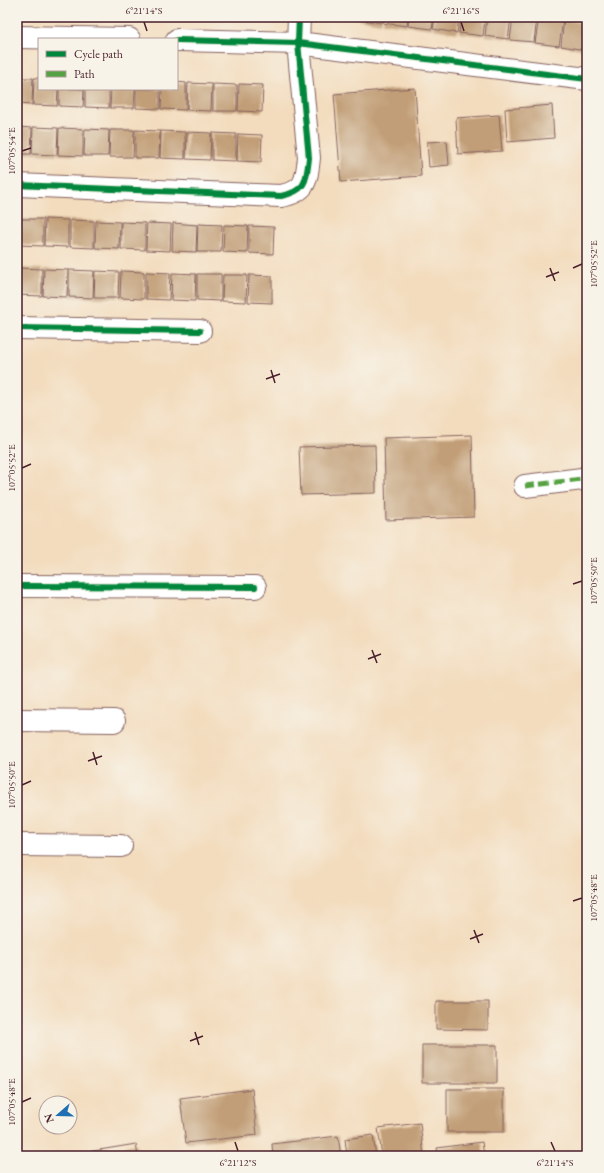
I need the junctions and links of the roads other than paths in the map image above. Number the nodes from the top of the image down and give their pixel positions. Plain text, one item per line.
1 (299, 17) edge
2 (17, 37) edge
3 (73, 38) edge
4 (178, 40) edge
5 (298, 43) junction
6 (587, 79) edge
7 (17, 185) edge
8 (17, 328) edge
9 (200, 331) dead end
10 (587, 477) edge
11 (524, 486) dead end
12 (17, 586) edge
13 (255, 587) dead end
14 (17, 720) edge
15 (114, 721) dead end
16 (17, 846) edge
17 (120, 846) dead end

1 - 5 street
2 - 3 street
4 - 5 street
5 - 6 street
5 - 7 street
8 - 9 street
10 - 11 street
12 - 13 street
14 - 15 street
16 - 17 street

